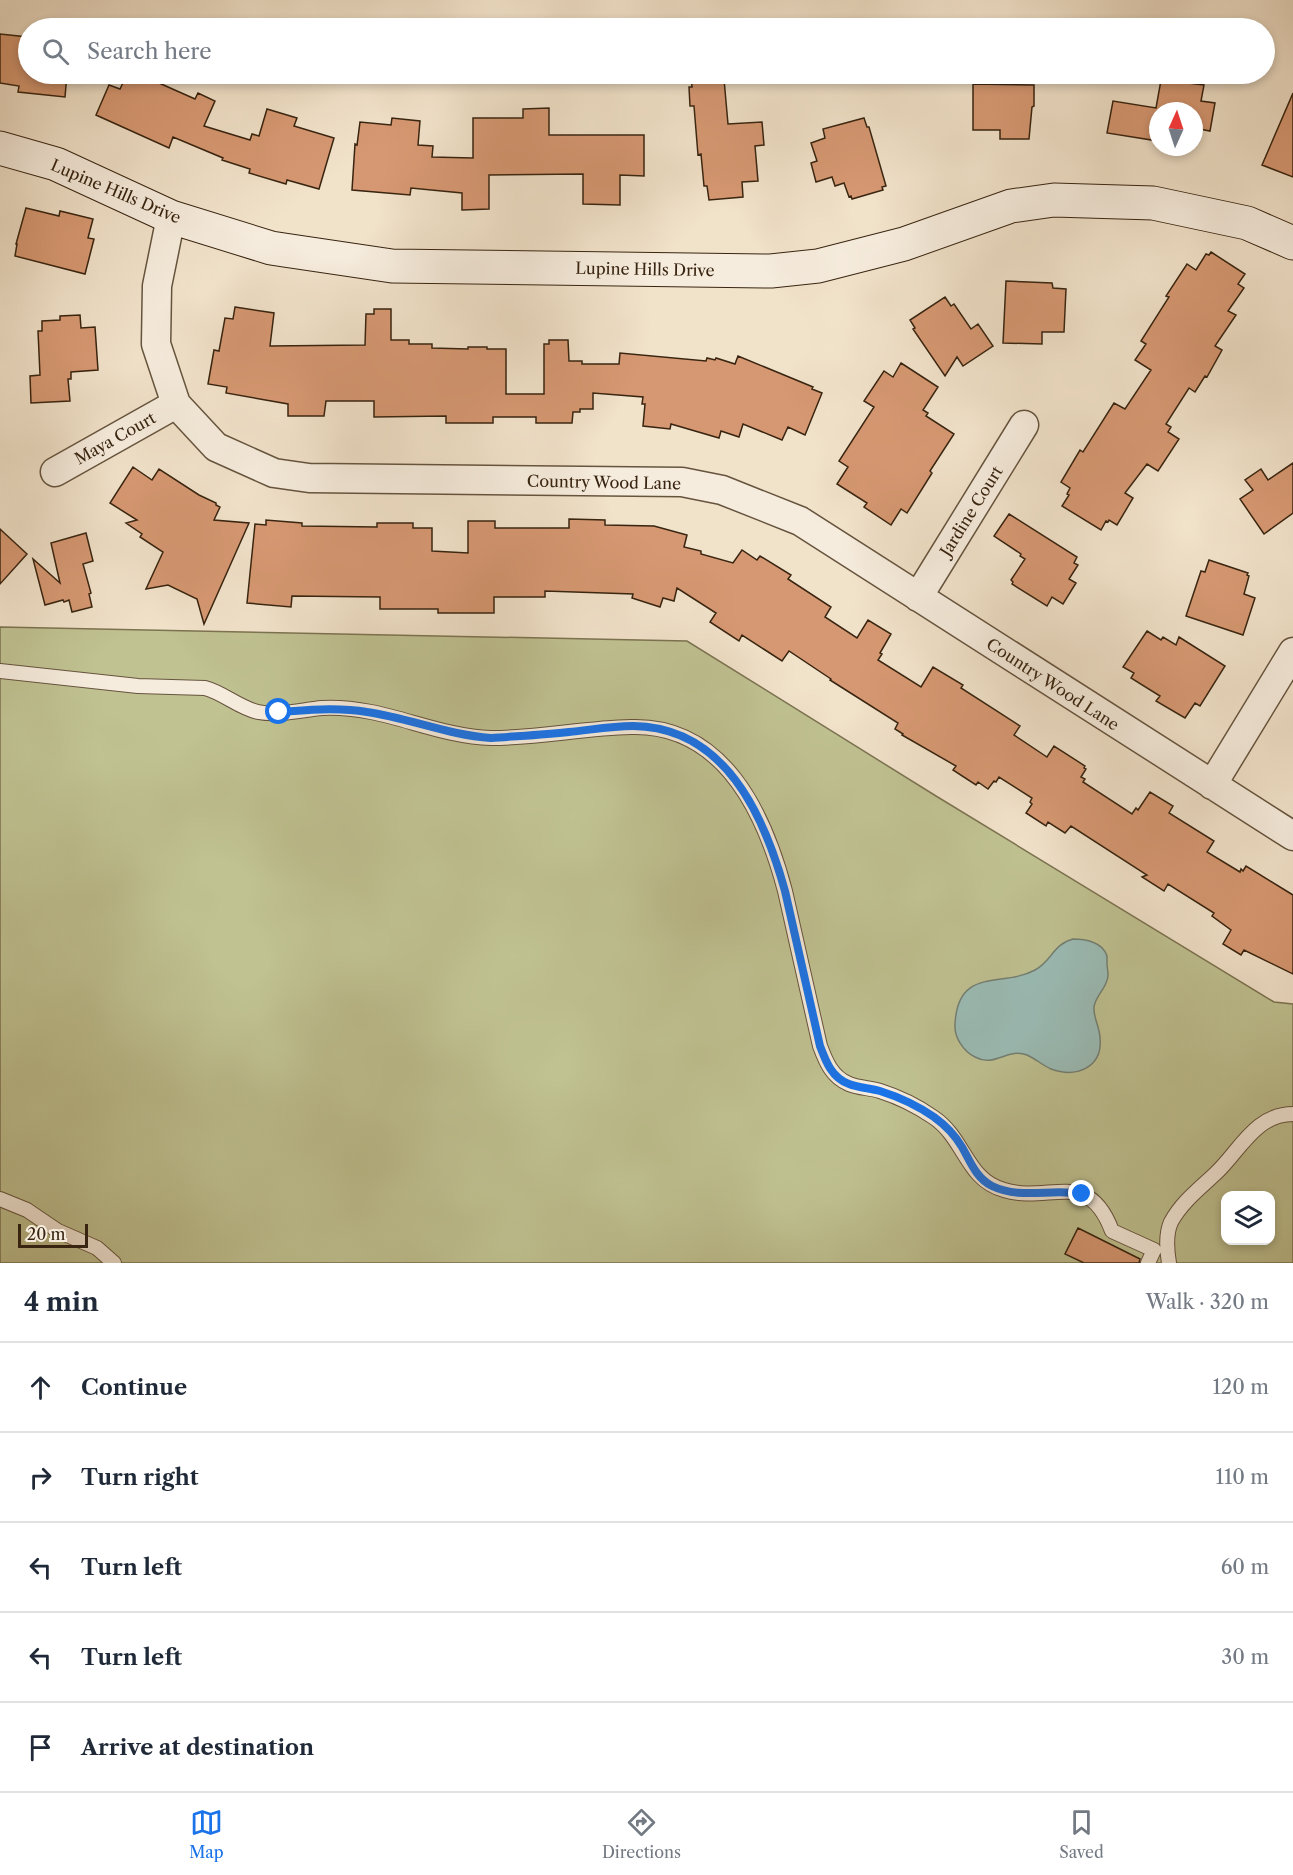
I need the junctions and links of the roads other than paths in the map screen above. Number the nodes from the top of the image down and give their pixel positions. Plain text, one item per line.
1 (0, 148) edge
2 (171, 217) junction
3 (1293, 243) edge
4 (176, 404) junction
5 (1024, 425) dead end
6 (55, 472) dead end
7 (918, 597) junction
8 (1293, 652) edge
9 (0, 671) edge
10 (1212, 786) junction
11 (1293, 836) edge
12 (1293, 1114) edge
13 (0, 1198) edge
14 (114, 1263) edge
15 (1148, 1263) edge
16 (1169, 1263) edge

1 - 2 street, Lupine Hills Drive
2 - 3 street, Lupine Hills Drive
2 - 4 street, Country Wood Lane
4 - 6 street, Maya Court
4 - 7 street, Country Wood Lane
5 - 7 street, Jardine Court
7 - 10 street, Country Wood Lane
8 - 10 street
9 - 15 lane
10 - 11 street, Country Wood Lane
12 - 16 lane
13 - 14 lane

